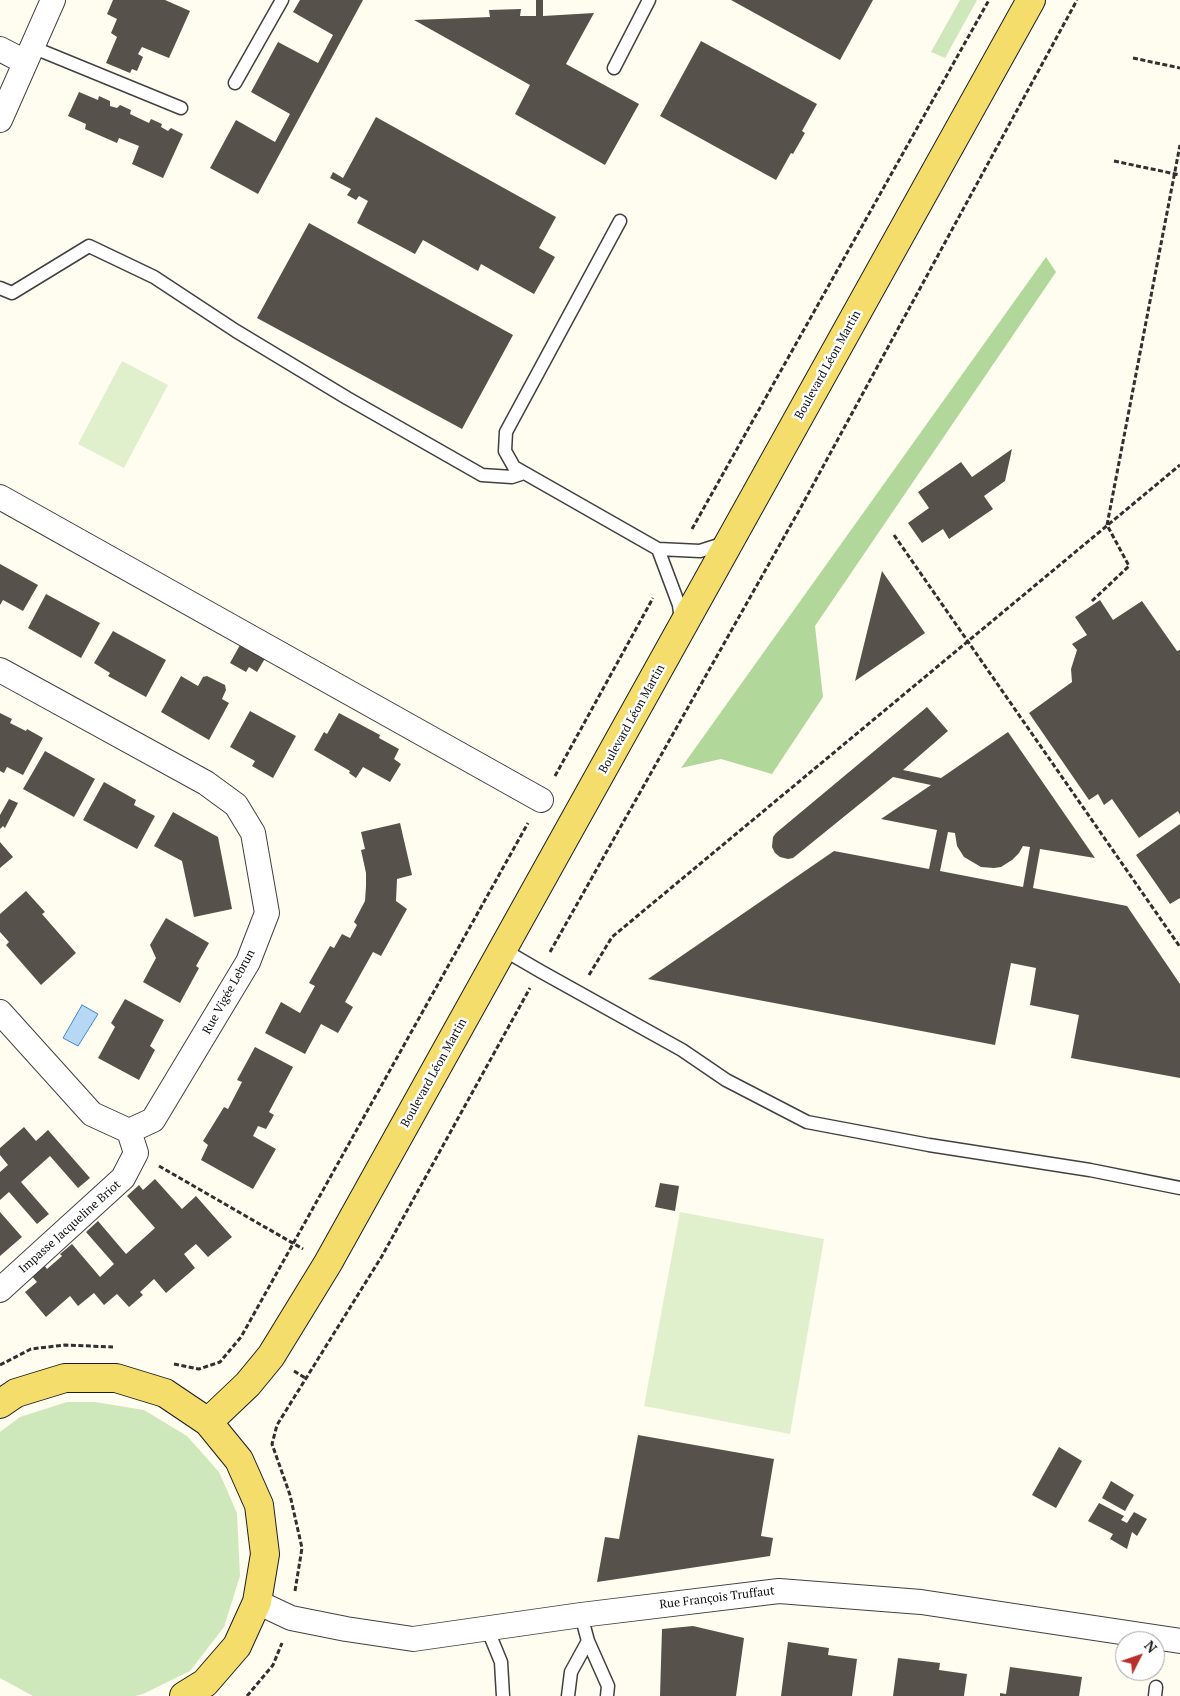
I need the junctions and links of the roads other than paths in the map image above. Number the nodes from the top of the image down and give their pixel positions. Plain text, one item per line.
1 (53, 0) edge
2 (282, 0) edge
3 (649, 0) edge
4 (1031, 0) edge
5 (0, 49) edge
6 (29, 55) junction
7 (614, 68) dead end
8 (235, 83) dead end
9 (182, 108) dead end
10 (0, 120) edge
11 (620, 221) dead end
12 (0, 288) edge
13 (524, 473) junction
14 (0, 497) edge
15 (730, 541) junction
16 (658, 549) junction
17 (682, 629) junction
18 (0, 670) edge
19 (541, 800) dead end
20 (504, 950) junction
21 (0, 1012) edge
22 (132, 1142) junction
23 (1180, 1188) edge
24 (0, 1290) edge
25 (0, 1404) edge
26 (208, 1422) junction
27 (257, 1602) junction
28 (581, 1615) junction
29 (488, 1628) junction
30 (588, 1641) junction
31 (1180, 1641) edge
32 (184, 1696) edge
33 (503, 1696) edge
34 (568, 1696) edge
35 (607, 1696) edge

1 - 6 street
2 - 8 lane
3 - 7 lane
4 - 15 main road, Boulevard Léon Martin
5 - 6 street
6 - 9 lane
6 - 10 street
11 - 13 lane
12 - 13 lane
13 - 16 lane
14 - 19 street
15 - 16 lane
15 - 17 main road, Boulevard Léon Martin
16 - 17 lane
17 - 20 main road, Boulevard Léon Martin
18 - 22 street, Rue Vigée Lebrun
20 - 23 lane
20 - 26 main road, Boulevard Léon Martin
21 - 22 street
22 - 24 street, Impasse Jacqueline Briot
25 - 26 main road
26 - 27 main road
27 - 29 street, Rue François Truffaut
27 - 32 main road
28 - 29 street, Rue François Truffaut
28 - 30 lane
28 - 31 street, Rue François Truffaut
29 - 33 lane
30 - 34 lane
30 - 35 lane

